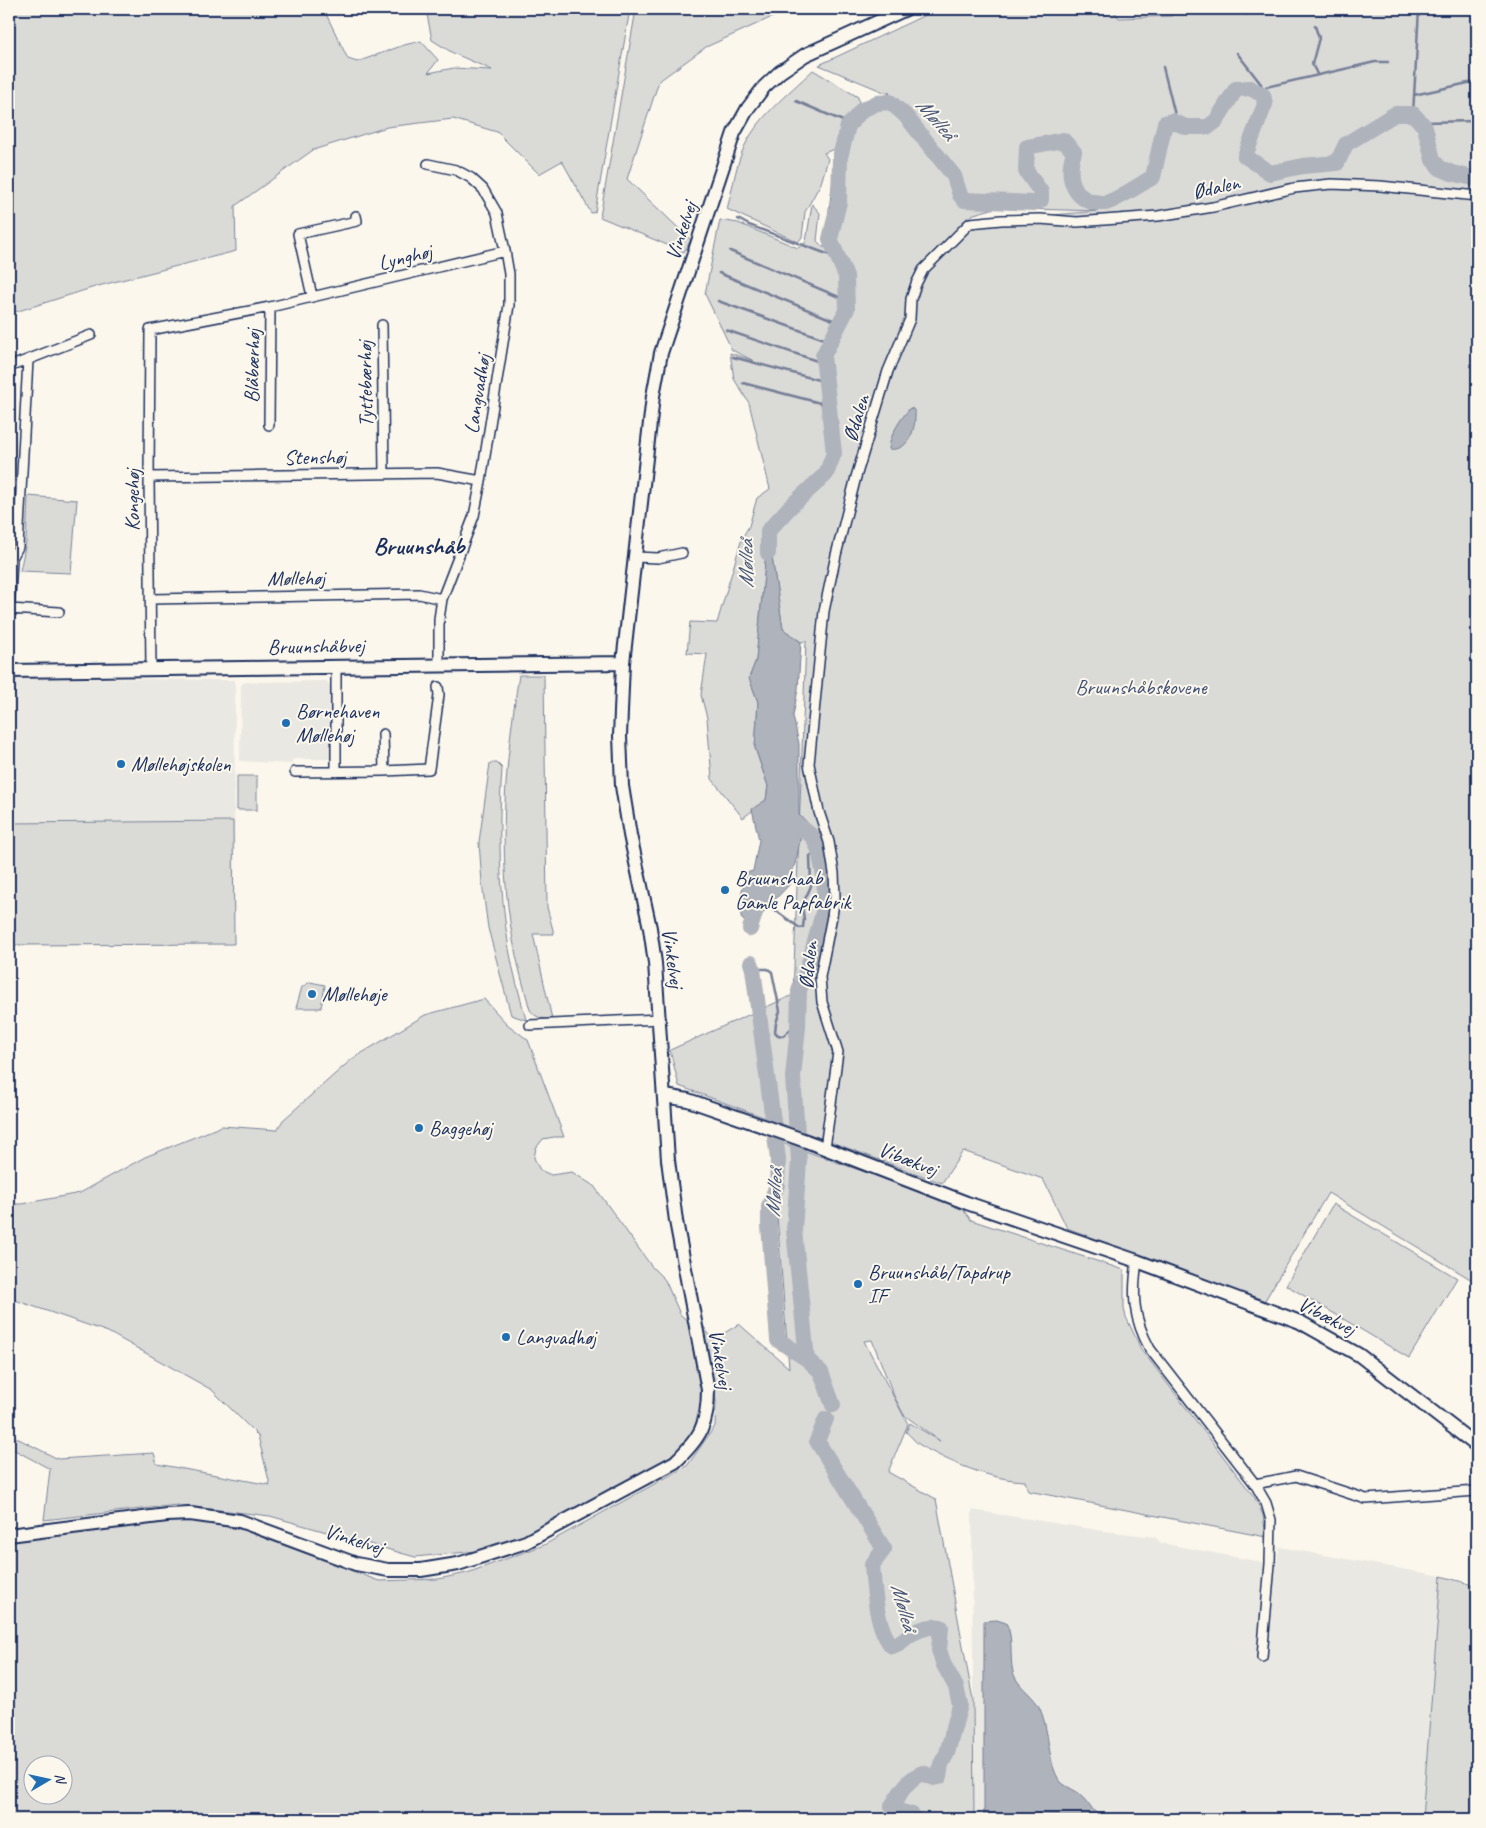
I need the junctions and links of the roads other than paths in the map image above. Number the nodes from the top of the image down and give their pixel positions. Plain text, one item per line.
1 (906, 9) edge
2 (428, 164) dead end
3 (1477, 196) edge
4 (356, 216) dead end
5 (505, 250) junction
6 (312, 296) junction
7 (270, 307) junction
8 (382, 325) dead end
9 (150, 330) joint
10 (91, 335) dead end
11 (28, 360) junction
12 (9, 367) edge
13 (269, 425) dead end
14 (384, 473) junction
15 (149, 477) junction
16 (481, 481) junction
17 (682, 553) dead end
18 (635, 557) junction
19 (151, 599) junction
20 (442, 599) junction
21 (9, 609) edge
22 (59, 612) dead end
23 (9, 616) edge
24 (623, 663) junction
25 (439, 664) junction
26 (336, 666) junction
27 (151, 669) junction
28 (9, 671) edge
29 (438, 687) dead end
30 (383, 734) dead end
31 (295, 772) dead end
32 (336, 772) junction
33 (384, 772) junction
34 (660, 1019) junction
35 (530, 1025) dead end
36 (665, 1096) junction
37 (825, 1148) junction
38 (1137, 1261) junction
39 (1477, 1446) edge
40 (1255, 1484) junction
41 (1477, 1491) edge
42 (9, 1535) edge
43 (1262, 1657) dead end

1 - 18 street, Vinkelvej
2 - 5 street, Langvadhøj
3 - 37 street, Ødalen
4 - 6 street
5 - 6 street, Lynghøj
5 - 16 street, Langvadhøj
6 - 7 street, Lynghøj
7 - 9 street, Lynghøj
7 - 13 street, Blåbærhøj
8 - 14 street, Tyttebærhøj
9 - 15 street, Kongehøj
10 - 11 street
11 - 12 street
11 - 21 street
14 - 15 street, Stenshøj
14 - 16 street, Stenshøj
15 - 19 street, Kongehøj
16 - 20 street, Langvadhøj
17 - 18 street
18 - 24 street, Vinkelvej
19 - 20 street, Møllehøj
19 - 27 street, Kongehøj
20 - 25 street, Langvadhøj
21 - 22 street
21 - 23 street
24 - 25 street, Bruunshåbvej
24 - 34 street, Vinkelvej
25 - 26 street, Bruunshåbvej
26 - 27 street, Bruunshåbvej
26 - 32 street
27 - 28 street, Bruunshåbvej
29 - 33 street
30 - 33 street
31 - 32 street
32 - 33 street
34 - 35 street
34 - 36 street, Vinkelvej
36 - 37 street, Vibækvej
36 - 42 street, Vinkelvej
37 - 38 street, Vibækvej
38 - 39 street, Vibækvej
38 - 40 street
40 - 41 street
40 - 43 street

